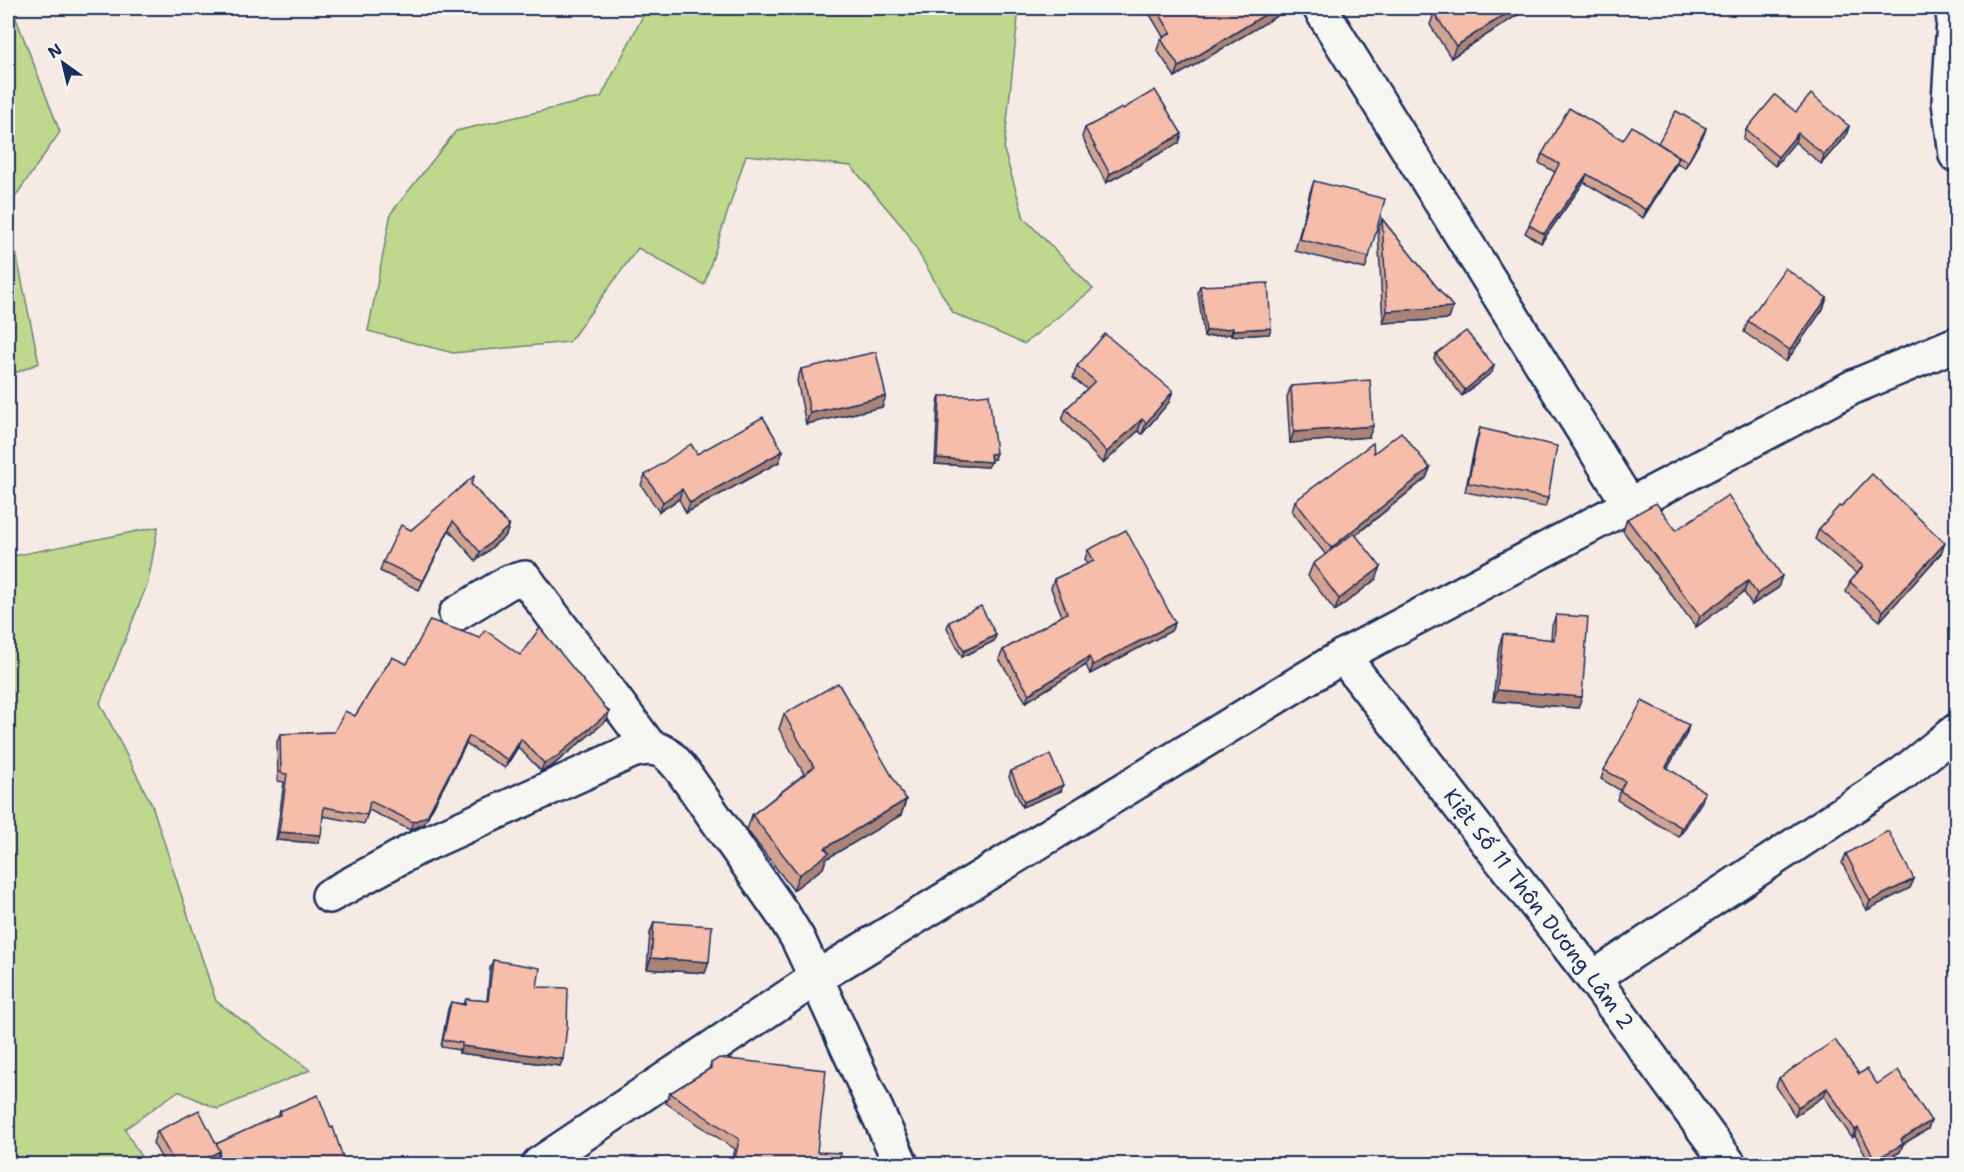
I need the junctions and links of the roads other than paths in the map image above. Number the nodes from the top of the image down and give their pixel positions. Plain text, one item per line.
1 (1320, 8) edge
2 (1952, 8) edge
3 (1956, 155) edge
4 (1956, 344) edge
5 (1629, 504) junction
6 (456, 614) dead end
7 (1343, 656) junction
8 (1956, 731) edge
9 (650, 747) junction
10 (329, 896) dead end
11 (816, 978) junction
12 (1593, 978) junction
13 (539, 1164) edge
14 (901, 1164) edge
15 (1729, 1164) edge

1 - 5 street
2 - 3 street
4 - 5 street
5 - 7 street
6 - 9 street
7 - 11 street
7 - 12 street, Kiệt Số 11 Thôn Dương Lâm 2
8 - 12 street
9 - 10 street
9 - 11 street
11 - 13 street
11 - 14 street
12 - 15 street, Kiệt Số 11 Thôn Dương Lâm 2

